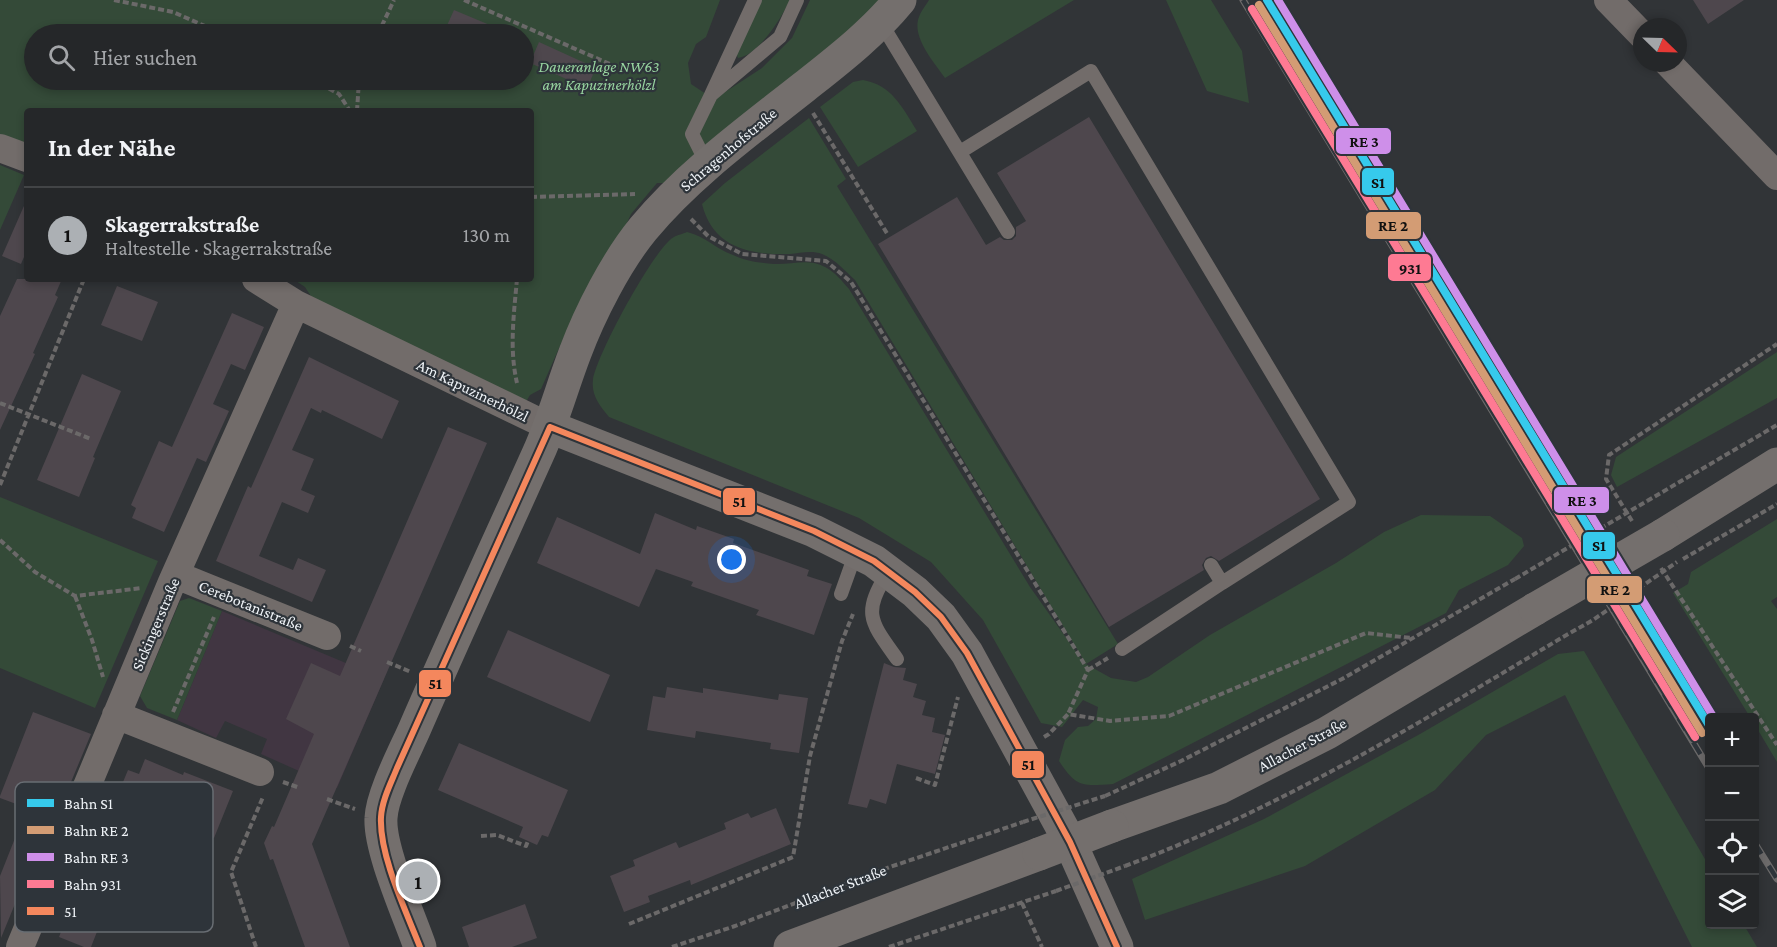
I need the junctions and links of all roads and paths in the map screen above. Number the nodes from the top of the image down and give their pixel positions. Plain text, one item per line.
1 (114, 0) edge
2 (394, 0) edge
3 (464, 0) edge
4 (755, 0) edge
5 (796, 0) edge
6 (1614, 2) edge
7 (891, 12) edge
8 (200, 24) edge
9 (383, 24) edge
10 (519, 24) edge
11 (1633, 24) edge
12 (534, 31) edge
13 (612, 65) dead end
14 (1677, 72) edge
15 (332, 90) edge
16 (358, 90) edge
17 (799, 91) junction
18 (711, 95) junction
19 (348, 108) edge
20 (357, 108) edge
21 (0, 148) edge
22 (960, 152) junction
23 (24, 157) edge
24 (707, 164) junction
25 (1777, 176) edge
26 (676, 193) junction
27 (534, 197) edge
28 (1008, 232) dead end
29 (888, 235) dead end
30 (83, 282) edge
31 (261, 282) edge
32 (517, 282) edge
33 (296, 304) junction
34 (518, 385) dead end
35 (0, 403) edge
36 (29, 414) junction
37 (1777, 425) edge
38 (550, 427) junction
39 (91, 439) dead end
40 (1777, 464) edge
41 (0, 485) edge
42 (1777, 504) edge
43 (0, 540) edge
44 (1670, 549) junction
45 (856, 552) junction
46 (1211, 565) dead end
47 (888, 572) junction
48 (174, 578) junction
49 (1222, 583) junction
50 (223, 594) junction
51 (841, 594) dead end
52 (75, 596) junction
53 (854, 610) dead end
54 (327, 636) dead end
55 (1411, 639) junction
56 (1122, 649) dead end
57 (897, 659) dead end
58 (974, 667) junction
59 (1068, 714) junction
60 (116, 715) junction
61 (164, 734) junction
62 (1038, 743) junction
63 (916, 778) dead end
64 (264, 780) joint
65 (88, 782) edge
66 (1075, 801) dead end
67 (1108, 811) junction
68 (1075, 827) junction
69 (481, 836) dead end
70 (528, 841) dead end
71 (1103, 862) dead end
72 (1112, 883) dead end
73 (1022, 903) junction
74 (629, 924) dead end
75 (26, 932) edge
76 (20, 947) edge
77 (256, 947) edge
78 (420, 947) edge
79 (672, 947) edge
80 (790, 947) edge
81 (890, 947) edge
82 (1042, 947) edge
83 (1117, 947) edge

1 - 8 path
2 - 9 path
3 - 10 path
4 - 18 lane
5 - 18 lane
6 - 11 street
7 - 17 street, Schragenhofstraße
7 - 22 lane
12 - 13 path
14 - 25 street
15 - 19 path
16 - 20 path
17 - 24 street, Schragenhofstraße
17 - 29 path
18 - 24 lane
21 - 23 street
22 - 28 lane
22 - 49 lane
24 - 26 street, Schragenhofstraße
26 - 27 path
26 - 38 street, Schragenhofstraße
26 - 59 path
30 - 36 path
31 - 33 street, Am Kapuzinerhölzl
32 - 34 path
33 - 38 street, Am Kapuzinerhölzl
33 - 48 street, Sickingerstraße
35 - 36 path
36 - 39 path
36 - 41 path
37 - 55 path, Allacher Straße, bridge
38 - 45 street, Am Kapuzinerhölzl
38 - 78 street, Schragenhofstraße
40 - 44 street, Allacher Straße
42 - 44 path
43 - 52 path
44 - 67 street, Allacher Straße, bridge
44 - 73 path, bridge
45 - 47 street, Am Kapuzinerhölzl
45 - 51 lane
46 - 49 lane
47 - 57 lane
47 - 58 street, Am Kapuzinerhölzl
48 - 50 street, Cerebotanistraße
48 - 52 path
48 - 60 street, Sickingerstraße
49 - 56 lane
50 - 54 street, Cerebotanistraße
50 - 61 path
52 - 60 path
53 - 74 path
55 - 59 path
55 - 67 path, Allacher Straße
58 - 62 street, Am Kapuzinerhölzl
58 - 63 path
59 - 62 path
60 - 61 street
60 - 65 street, Sickingerstraße
61 - 64 street
62 - 68 street, Am Kapuzinerhölzl
64 - 77 path
66 - 68 path
67 - 79 path, Allacher Straße, bridge
67 - 80 street, Allacher Straße, bridge
68 - 83 street, Am Kapuzinerhölzl
69 - 70 path
71 - 72 path
73 - 81 path
73 - 82 path
75 - 76 street, Sickingerstraße

